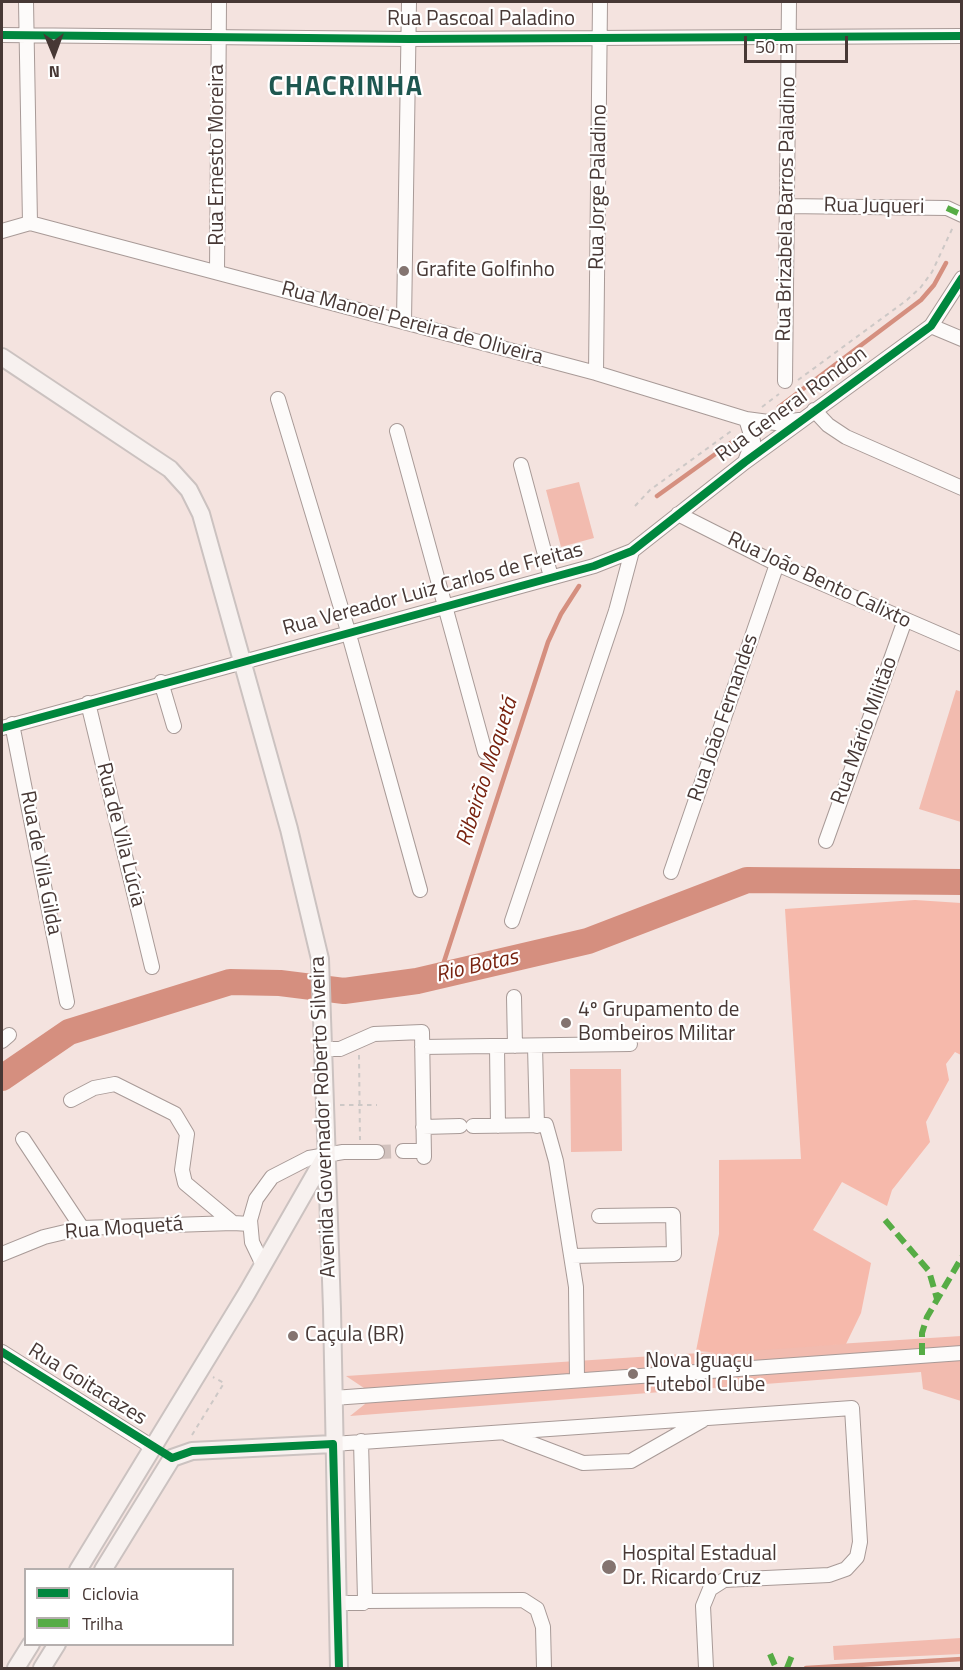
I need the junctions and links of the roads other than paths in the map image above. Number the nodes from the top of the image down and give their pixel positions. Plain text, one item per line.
1 (26, 2) edge
2 (219, 2) edge
3 (409, 2) edge
4 (600, 2) edge
5 (789, 2) edge
6 (2, 35) edge
7 (25, 35) junction
8 (789, 36) junction
9 (962, 36) edge
10 (219, 38) junction
11 (600, 38) junction
12 (409, 39) junction
13 (785, 206) junction
14 (956, 212) edge
15 (30, 223) junction
16 (2, 231) edge
17 (218, 272) junction
18 (962, 278) edge
19 (404, 321) junction
20 (931, 326) junction
21 (962, 339) edge
22 (2, 357) edge
23 (596, 372) junction
24 (789, 384) road end
25 (278, 399) dead end
26 (814, 410) junction
27 (746, 419) junction
28 (801, 420) junction
29 (397, 431) dead end
30 (745, 462) junction
31 (521, 465) dead end
32 (962, 488) edge
33 (678, 514) junction
34 (632, 551) junction
35 (777, 564) junction
36 (551, 577) junction
37 (446, 605) junction
38 (905, 620) junction
39 (348, 631) junction
40 (962, 644) edge
41 (241, 660) junction
42 (161, 682) junction
43 (88, 703) junction
44 (7, 726) edge
45 (174, 726) dead end
46 (485, 752) dead end
47 (826, 841) dead end
48 (671, 872) dead end
49 (420, 890) dead end
50 (512, 921) dead end
51 (152, 967) dead end
52 (514, 997) dead end
53 (67, 1002) dead end
54 (630, 1044) dead end
55 (497, 1046) junction
56 (515, 1046) junction
57 (535, 1046) junction
58 (422, 1047) junction
59 (325, 1049) junction
60 (70, 1100) dead end
61 (498, 1126) junction
62 (537, 1126) junction
63 (423, 1127) junction
64 (23, 1139) dead end
65 (403, 1151) tunnel mouth
66 (377, 1152) tunnel mouth
67 (326, 1154) junction
68 (297, 1203) junction
69 (599, 1216) dead end
70 (329, 1218) junction
71 (233, 1223) junction
72 (250, 1224) junction
73 (82, 1228) junction
74 (2, 1254) edge
75 (571, 1256) junction
76 (263, 1265) junction
77 (2, 1352) edge
78 (962, 1353) edge
79 (577, 1380) junction
80 (333, 1398) junction
81 (707, 1417) junction
82 (501, 1432) junction
83 (360, 1441) junction
84 (333, 1444) junction
85 (154, 1448) junction
86 (172, 1458) junction
87 (79, 1568) edge
88 (104, 1568) edge
89 (365, 1601) junction
90 (337, 1603) junction
91 (30, 1646) edge
92 (56, 1646) edge
93 (16, 1668) edge
94 (42, 1668) edge
95 (339, 1668) edge
96 (544, 1668) edge
97 (706, 1668) edge

1 - 7 street
2 - 10 street, Rua Ernesto Moreira
3 - 12 street
4 - 11 street, Rua Jorge Paladino
5 - 8 street, Rua Brizabela Barros Paladino
6 - 7 street, Rua Pascoal Paladino
7 - 10 street, Rua Pascoal Paladino
7 - 15 street
8 - 9 street, Rua Pascoal Paladino
8 - 11 street, Rua Pascoal Paladino
8 - 13 street, Rua Brizabela Barros Paladino
10 - 12 street, Rua Pascoal Paladino
10 - 17 street, Rua Ernesto Moreira
11 - 12 street, Rua Pascoal Paladino
11 - 23 street, Rua Jorge Paladino
12 - 19 street
13 - 14 street, Rua Juqueri
13 - 24 street, Rua Brizabela Barros Paladino
15 - 16 street
15 - 17 street, Rua Manoel Pereira de Oliveira
17 - 19 street, Rua Manoel Pereira de Oliveira
18 - 20 street, Rua General Rondon
19 - 23 street, Rua Manoel Pereira de Oliveira
20 - 21 street
20 - 26 street, Rua General Rondon
22 - 41 main road, Avenida Governador Roberto Silveira
23 - 27 street, Rua Manoel Pereira de Oliveira
25 - 39 street
26 - 28 street, Rua General Rondon
26 - 32 street
27 - 28 street, Rua Manoel Pereira de Oliveira
27 - 30 street
28 - 30 street, Rua General Rondon
29 - 37 street
30 - 33 street, Rua General Rondon
31 - 36 street
33 - 34 street, Rua General Rondon
33 - 35 street, Rua João Bento Calixto
34 - 36 street, Rua Vereador Luiz Carlos de Freitas
34 - 50 street
35 - 38 street, Rua João Bento Calixto
35 - 48 street, Rua João Fernandes
36 - 37 street, Rua Vereador Luiz Carlos de Freitas
37 - 39 street, Rua Vereador Luiz Carlos de Freitas
37 - 46 street
38 - 40 street, Rua João Bento Calixto
38 - 47 street, Rua Mário Militão
39 - 41 street, Rua Vereador Luiz Carlos de Freitas
39 - 49 street
41 - 42 street, Rua Vereador Luiz Carlos de Freitas
41 - 59 main road, Avenida Governador Roberto Silveira
42 - 43 street, Rua Vereador Luiz Carlos de Freitas
42 - 45 street
43 - 44 street, Rua Vereador Luiz Carlos de Freitas
43 - 51 street, Rua de Vila Lúcia
44 - 53 street, Rua de Vila Gilda
52 - 56 street
54 - 57 street
55 - 56 street
55 - 58 street
55 - 61 street
56 - 57 street
57 - 62 street
58 - 59 street
58 - 63 street
59 - 67 main road, Avenida Governador Roberto Silveira
60 - 71 street
61 - 62 street
61 - 63 street
62 - 75 street
63 - 65 street
64 - 73 street
66 - 67 street
67 - 68 main road
67 - 70 main road, Avenida Governador Roberto Silveira
67 - 72 street
68 - 70 main road
68 - 76 main road
69 - 75 street
70 - 80 main road, Avenida Governador Roberto Silveira
71 - 72 street, Rua Moquetá
71 - 73 street, Rua Moquetá
72 - 76 street
73 - 74 street, Rua Moquetá
75 - 79 street
76 - 85 main road
77 - 85 street, Rua Goitacazes
78 - 79 street
79 - 80 street
80 - 84 main road, Avenida Governador Roberto Silveira
81 - 82 street
81 - 82 street
81 - 97 street
82 - 83 street
83 - 84 street
83 - 89 street
84 - 86 main road
84 - 90 main road, Avenida Governador Roberto Silveira
85 - 86 main road
85 - 87 main road
86 - 88 main road
89 - 90 street
89 - 96 street
90 - 95 main road, Avenida Governador Roberto Silveira
91 - 93 main road
92 - 94 main road

